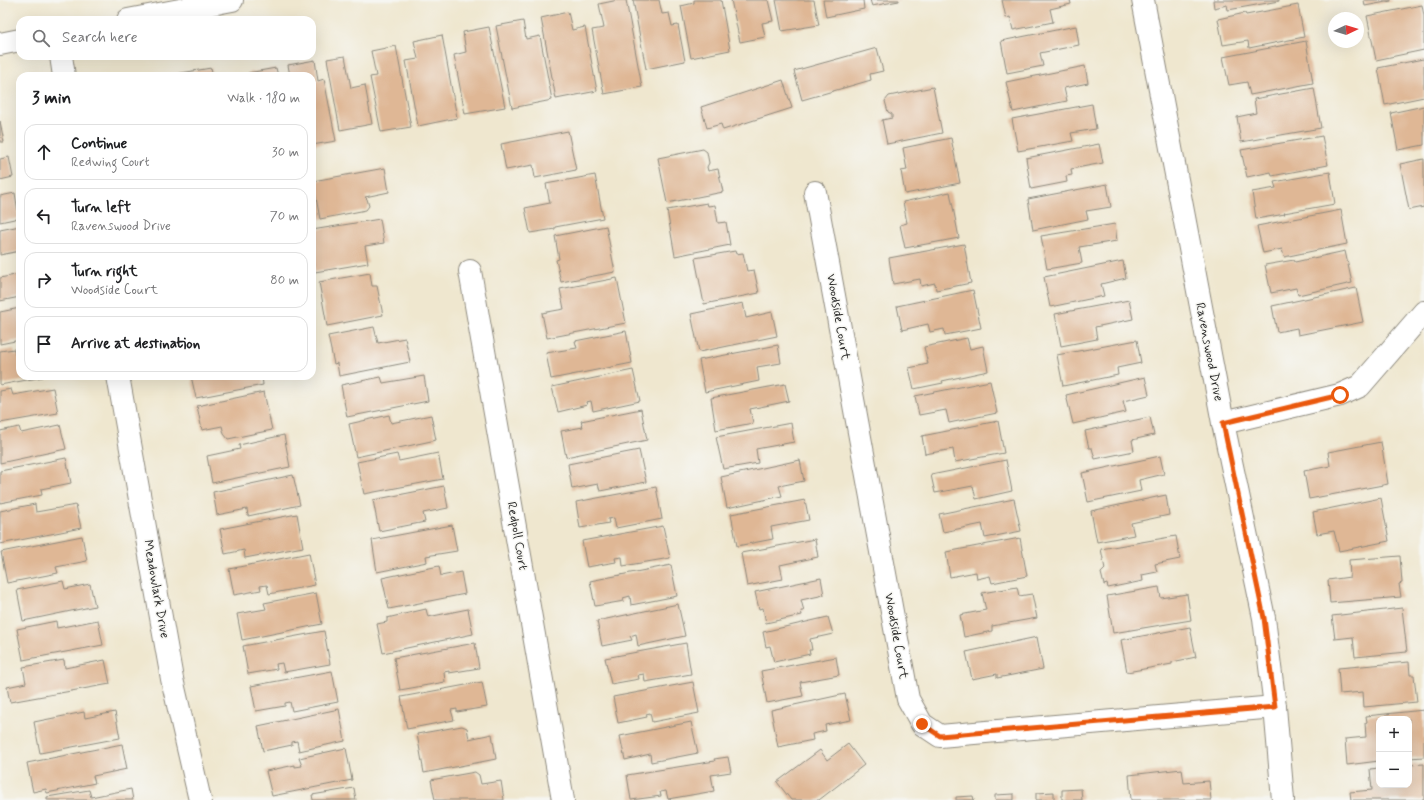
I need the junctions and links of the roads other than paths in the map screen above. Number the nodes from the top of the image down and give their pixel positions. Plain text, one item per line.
1 (232, 0) edge
2 (1143, 0) edge
3 (149, 16) edge
4 (16, 41) edge
5 (0, 44) edge
6 (61, 60) edge
7 (63, 72) edge
8 (815, 192) dead end
9 (470, 271) dead end
10 (1424, 312) edge
11 (119, 380) edge
12 (1223, 423) junction
13 (1275, 707) junction
14 (200, 800) edge
15 (563, 800) edge
16 (1283, 800) edge

1 - 3 street
2 - 12 street, Ravenswood Drive
4 - 5 street
6 - 7 street
8 - 13 street, Woodside Court
9 - 15 street, Redpoll Court
10 - 12 street
11 - 14 street, Meadowlark Drive
12 - 13 street, Ravenswood Drive
13 - 16 street, Ravenswood Drive

